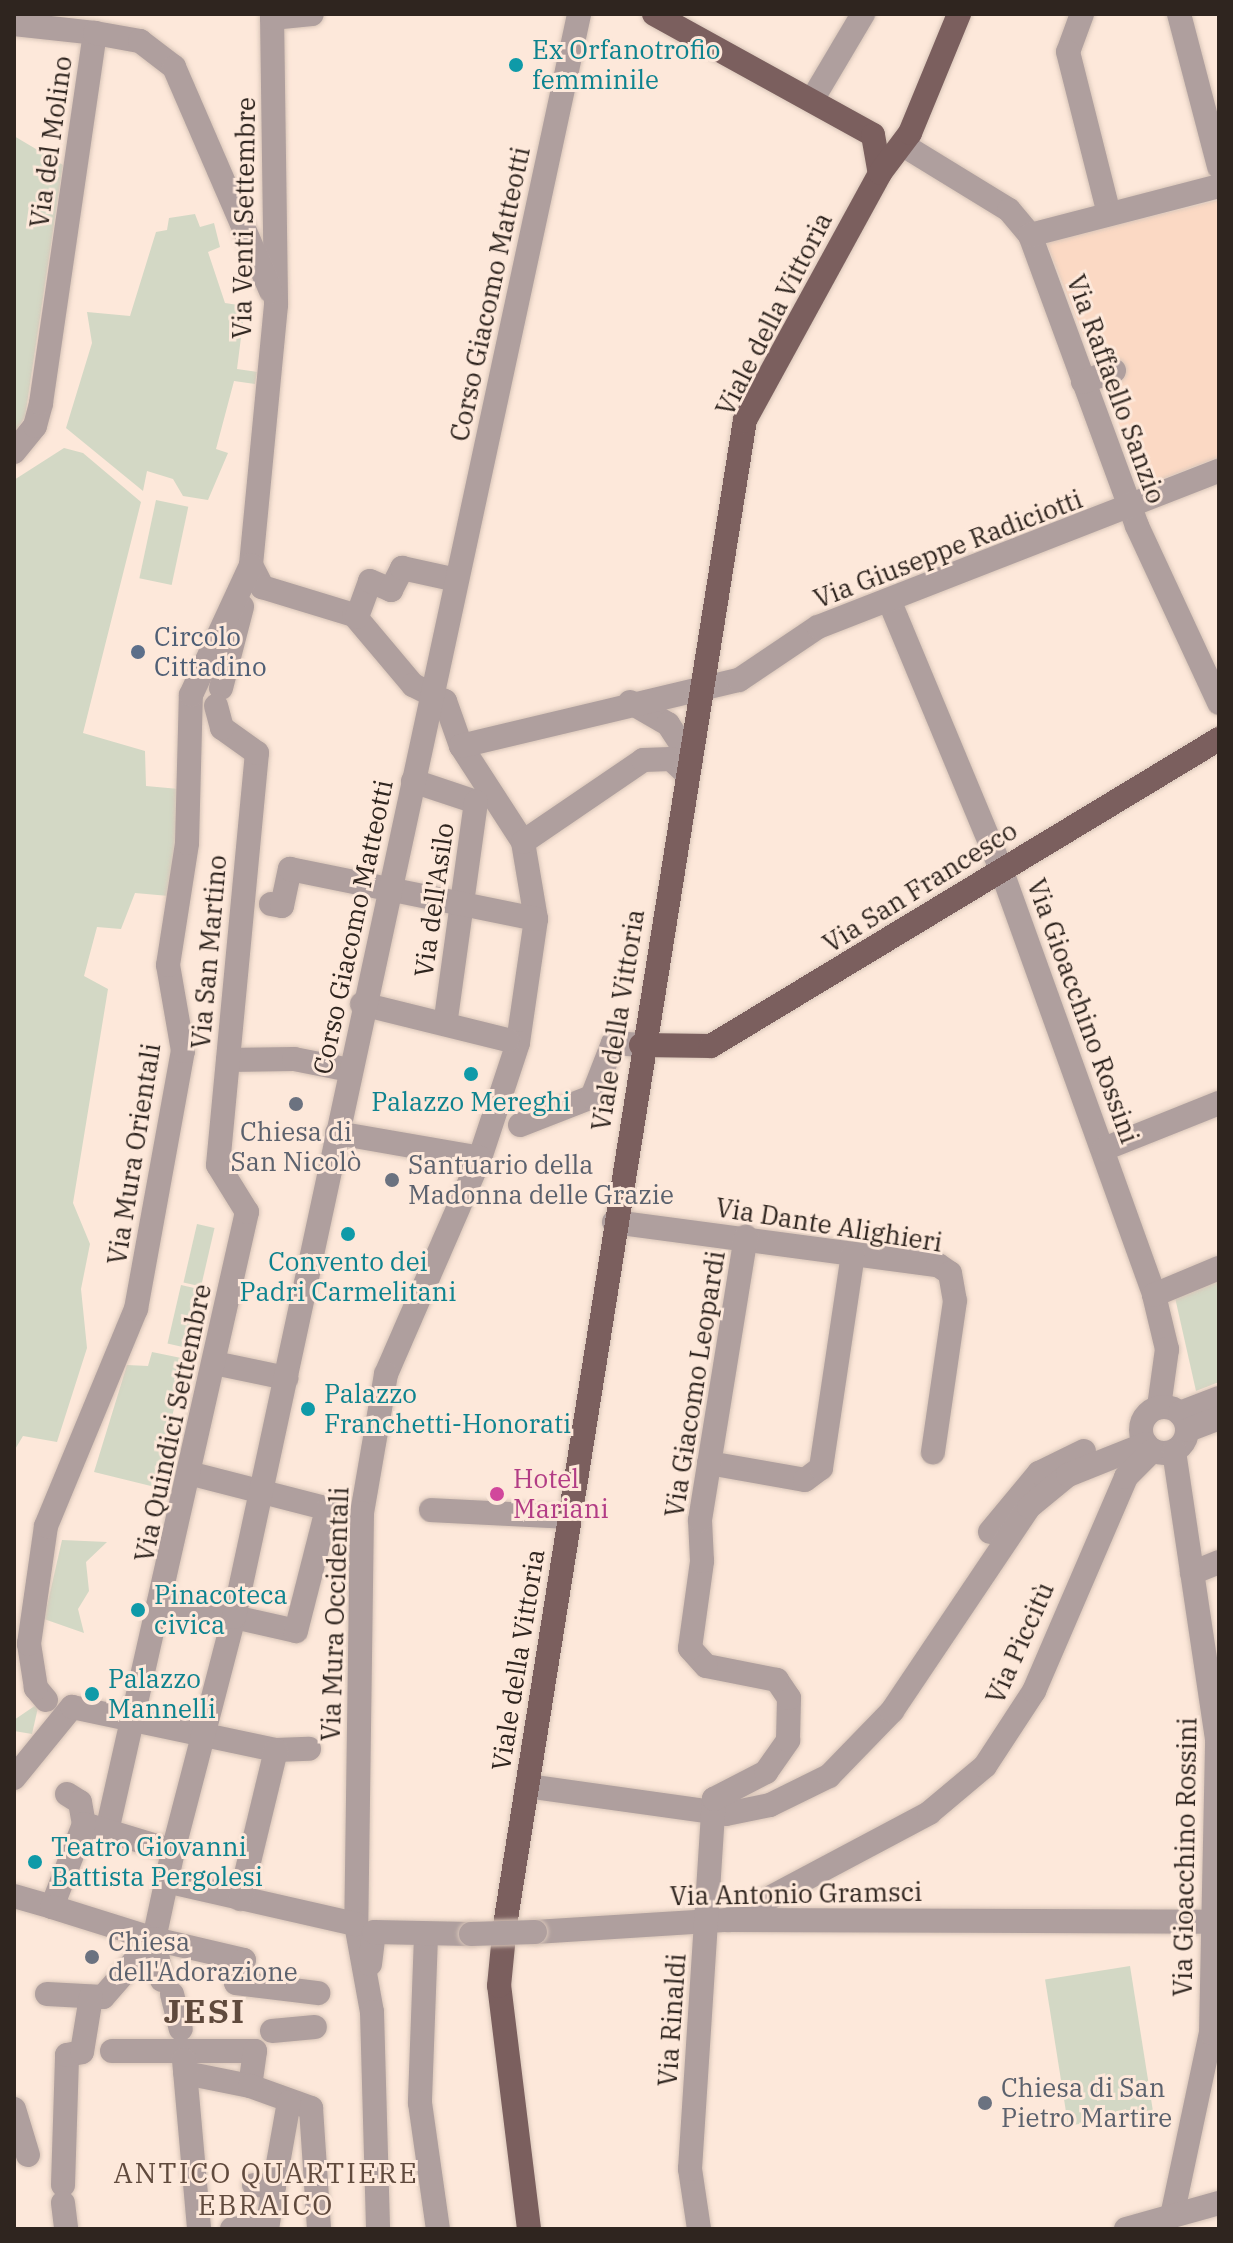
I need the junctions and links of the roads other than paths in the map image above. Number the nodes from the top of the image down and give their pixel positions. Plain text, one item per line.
1 (312, 14) edge
2 (579, 14) edge
3 (863, 14) edge
4 (959, 14) edge
5 (1082, 14) edge
6 (1179, 14) edge
7 (657, 15) edge
8 (272, 16) edge
9 (14, 24) edge
10 (95, 33) junction
11 (812, 100) junction
12 (914, 115) junction
13 (873, 135) junction
14 (903, 145) junction
15 (1219, 167) edge
16 (880, 173) junction
17 (1219, 186) edge
18 (1109, 214) junction
19 (1030, 235) junction
20 (276, 305) junction
21 (1114, 371) dead end
22 (1083, 382) junction
23 (14, 452) edge
24 (1219, 471) edge
25 (1131, 508) junction
26 (251, 565) junction
27 (457, 580) junction
28 (262, 587) junction
29 (889, 600) junction
30 (357, 617) junction
31 (703, 689) junction
32 (433, 692) junction
33 (630, 702) junction
34 (1219, 703) edge
35 (1219, 739) edge
36 (461, 746) junction
37 (689, 767) junction
38 (413, 781) junction
39 (523, 842) junction
40 (1001, 869) junction
41 (389, 889) junction
42 (254, 900) junction
43 (461, 903) junction
44 (536, 919) junction
45 (362, 1004) junction
46 (445, 1024) junction
47 (508, 1040) dead end
48 (641, 1045) junction
49 (228, 1060) junction
50 (350, 1070) junction
51 (1219, 1103) edge
52 (520, 1125) dead end
53 (337, 1133) junction
54 (1104, 1149) junction
55 (480, 1158) junction
56 (247, 1212) joint
57 (614, 1222) junction
58 (746, 1237) junction
59 (853, 1254) junction
60 (1219, 1268) edge
61 (1154, 1295) junction
62 (214, 1363) junction
63 (286, 1378) junction
64 (1219, 1398) edge
65 (1219, 1418) edge
66 (1163, 1432) junction
67 (933, 1452) dead end
68 (709, 1463) junction
69 (189, 1473) junction
70 (261, 1490) junction
71 (431, 1510) dead end
72 (568, 1517) junction
73 (1219, 1562) edge
74 (1192, 1573) junction
75 (163, 1601) junction
76 (234, 1617) junction
77 (54, 1702) junction
78 (135, 1716) junction
79 (205, 1735) junction
80 (1218, 1739) edge
81 (309, 1749) dead end
82 (276, 1750) junction
83 (14, 1778) edge
84 (527, 1786) junction
85 (67, 1794) dead end
86 (714, 1806) junction
87 (95, 1828) junction
88 (173, 1851) junction
89 (166, 1881) junction
90 (772, 1892) junction
91 (14, 1896) edge
92 (240, 1899) junction
93 (52, 1907) junction
94 (775, 1920) junction
95 (717, 1921) junction
96 (1215, 1922) edge
97 (365, 1928) junction
98 (426, 1936) junction
99 (154, 1939) junction
100 (318, 1993) dead end
101 (47, 1994) dead end
102 (91, 1997) junction
103 (315, 2027) dead end
104 (1215, 2033) edge
105 (261, 2041) junction
106 (93, 2052) junction
107 (184, 2056) junction
108 (251, 2089) junction
109 (15, 2102) edge
110 (289, 2102) junction
111 (28, 2155) dead end
112 (1219, 2203) edge
113 (1172, 2216) junction
114 (267, 2228) edge
115 (66, 2229) edge
116 (199, 2229) edge
117 (232, 2229) edge
118 (319, 2229) edge
119 (378, 2229) edge
120 (438, 2229) edge
121 (529, 2229) edge
122 (699, 2229) edge
123 (1126, 2229) edge

1 - 8 street
2 - 27 street, Corso Giacomo Matteotti
3 - 11 street
4 - 12 main road, Viale della Vittoria
5 - 18 street
6 - 15 street
7 - 11 main road
8 - 20 street, Via Venti Settembre
9 - 10 street
10 - 20 street, Via del Molino
10 - 23 street, Via del Molino
11 - 13 main road
12 - 13 main road
12 - 14 main road, Viale della Vittoria
13 - 16 main road
14 - 16 main road, Viale della Vittoria
14 - 19 street, Via Raffaello Sanzio
16 - 31 main road, Viale della Vittoria
17 - 18 street
18 - 19 street
19 - 22 street, Via Raffaello Sanzio
20 - 26 street, Via Venti Settembre
21 - 22 street
22 - 25 street, Via Raffaello Sanzio
24 - 25 street, Via Giuseppe Radiciotti
25 - 29 street, Via Giuseppe Radiciotti
25 - 34 street, Via Raffaello Sanzio
26 - 28 street
26 - 77 street, Via Mura Orientali
27 - 30 street
27 - 32 street, Corso Giacomo Matteotti
28 - 30 street
28 - 42 street, Via San Martino
29 - 31 street, Via Giuseppe Radiciotti
29 - 40 street, Via Gioacchino Rossini
30 - 32 street
31 - 33 street, Via Giuseppe Radiciotti
31 - 37 main road, Viale della Vittoria
32 - 36 street, Via Mura Occidentali
32 - 38 street, Corso Giacomo Matteotti
33 - 36 street, Via Giuseppe Radiciotti
33 - 37 street
35 - 40 main road, Via San Francesco
36 - 39 street, Via Mura Occidentali
37 - 39 street
37 - 48 main road, Viale della Vittoria
38 - 41 street, Corso Giacomo Matteotti
38 - 43 street, Via dell'Asilo
39 - 44 street, Via Mura Occidentali
40 - 48 main road, Via San Francesco
40 - 54 street, Via Gioacchino Rossini
41 - 42 street
41 - 43 street
41 - 45 street, Corso Giacomo Matteotti
42 - 49 street, Via San Martino
43 - 44 street
43 - 46 street, Via dell'Asilo
44 - 55 street, Via Mura Occidentali
45 - 46 street
45 - 50 street, Corso Giacomo Matteotti
46 - 47 street
48 - 52 street
48 - 57 main road, Viale della Vittoria
49 - 50 street
49 - 56 street, Via San Martino
50 - 53 street, Corso Giacomo Matteotti
51 - 54 street
53 - 55 street
53 - 63 street, Corso Giacomo Matteotti
54 - 61 street, Via Gioacchino Rossini
55 - 97 street, Via Mura Occidentali
56 - 62 street, Via Quindici Settembre
57 - 58 street, Via Dante Alighieri
57 - 72 main road, Viale della Vittoria
58 - 59 street, Via Dante Alighieri
58 - 68 street, Via Giacomo Leopardi
59 - 67 street, Via Dante Alighieri
59 - 68 street
60 - 61 street
61 - 66 street, Via Gioacchino Rossini
62 - 63 street
62 - 69 street, Via Quindici Settembre
63 - 70 street, Corso Giacomo Matteotti
64 - 66 street
65 - 66 street
66 - 74 street, Via Gioacchino Rossini
66 - 86 street
66 - 90 street, Via Piccitù
68 - 86 street, Via Giacomo Leopardi
69 - 70 street
69 - 75 street, Via Quindici Settembre
70 - 76 street, Corso Giacomo Matteotti
70 - 76 street
71 - 72 street
72 - 84 main road, Viale della Vittoria
73 - 74 street
74 - 80 street, Via Gioacchino Rossini
75 - 76 street
75 - 78 street, Via Quindici Settembre
76 - 79 street, Corso Giacomo Matteotti
77 - 78 street
77 - 83 street
78 - 79 street
78 - 87 street, Via Quindici Settembre
79 - 82 street
79 - 88 street, Corso Giacomo Matteotti
80 - 96 street, Via Gioacchino Rossini
81 - 82 street
82 - 92 street
84 - 86 street
84 - 121 main road, Viale della Vittoria
85 - 87 street
86 - 95 street, Via Rinaldi
87 - 88 street
87 - 93 street, Via Quindici Settembre
88 - 89 street, Corso Giacomo Matteotti
89 - 92 street, Via Antonio Gramsci
89 - 99 street, Corso Giacomo Matteotti
90 - 94 street
90 - 95 street, Via Piccitù
91 - 93 street
92 - 97 street, Via Antonio Gramsci
93 - 99 street
94 - 95 street, Via Antonio Gramsci
94 - 96 street, Via Antonio Gramsci
95 - 98 street, Via Antonio Gramsci, bridge
95 - 122 street, Via Rinaldi
96 - 104 street, Via Gioacchino Rossini
97 - 98 street, Via Antonio Gramsci
97 - 119 street, Via Mura Occidentali
98 - 120 street
99 - 100 street
99 - 102 street
99 - 107 street
101 - 102 street
102 - 106 street
103 - 105 street
104 - 113 street, Via Gioacchino Rossini
105 - 107 street
105 - 108 street
106 - 107 street
106 - 115 street
107 - 108 street
107 - 116 street
108 - 110 street
109 - 111 street
110 - 114 street
110 - 118 street
112 - 113 street
113 - 123 street
114 - 117 street

